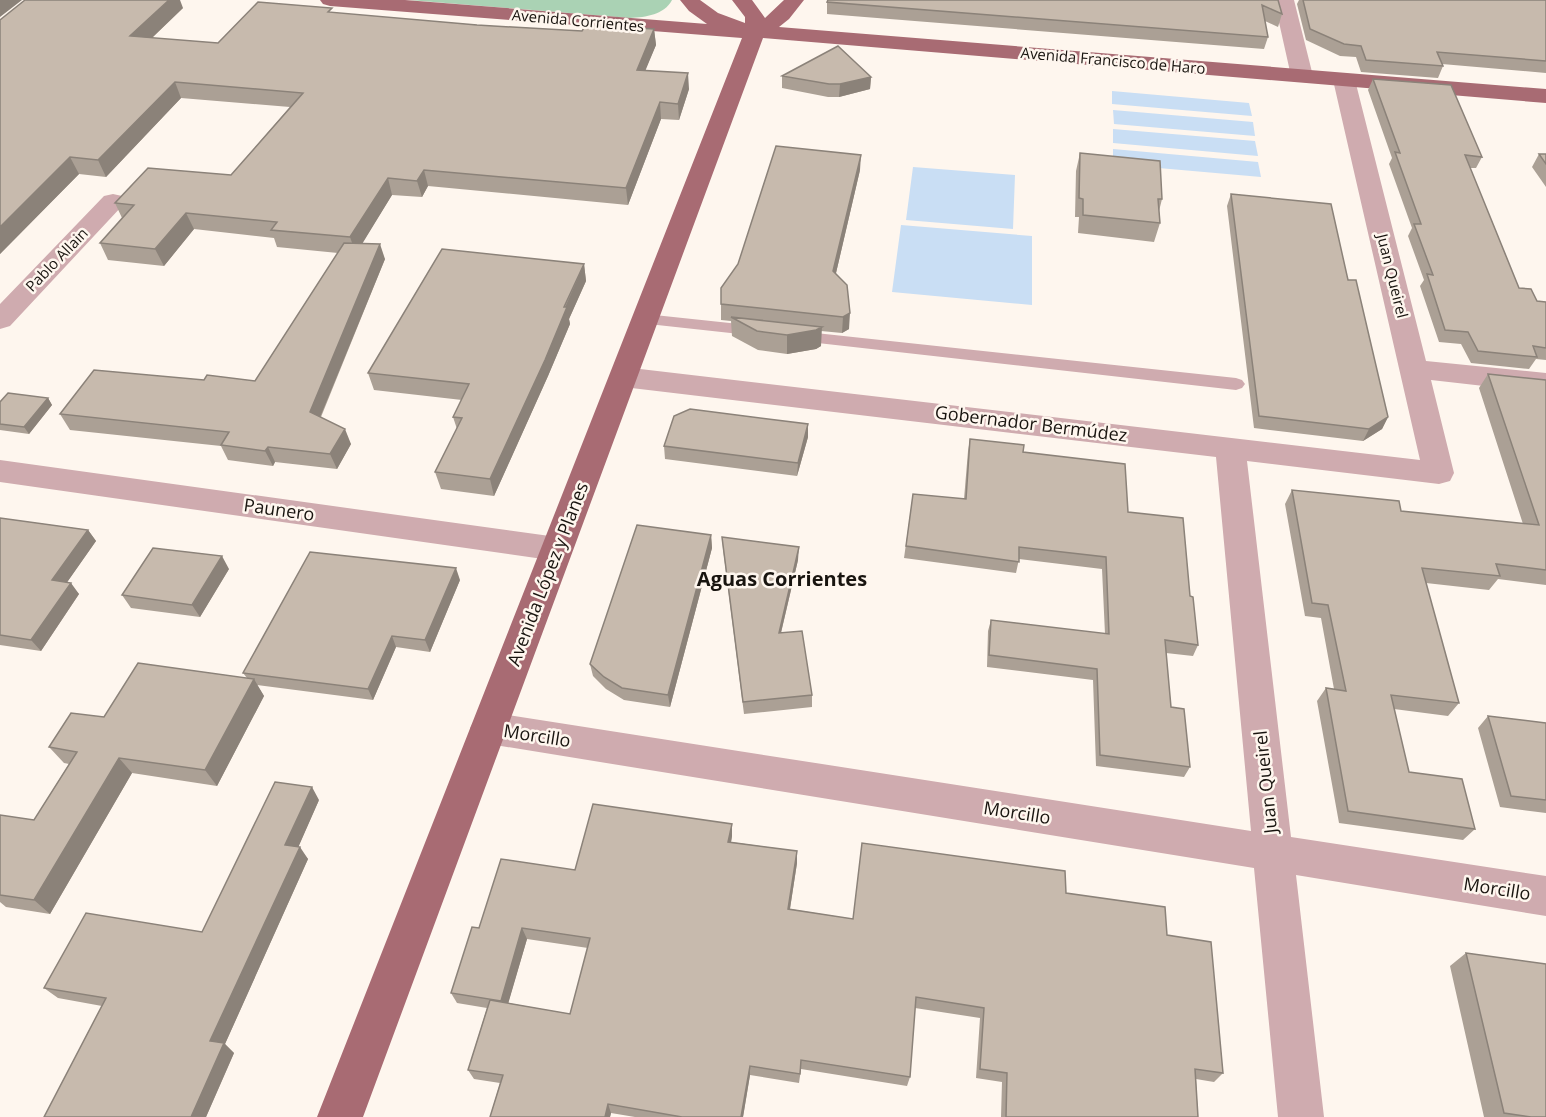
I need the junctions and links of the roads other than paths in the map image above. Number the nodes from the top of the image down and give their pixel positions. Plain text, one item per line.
1 (330, 0) edge
2 (690, 0) edge
3 (742, 0) edge
4 (794, 0) edge
5 (1284, 0) edge
6 (755, 31) junction
7 (1302, 76) junction
8 (1344, 80) junction
9 (1546, 96) edge
10 (113, 201) edge
11 (645, 319) junction
12 (0, 320) edge
13 (1414, 369) junction
14 (623, 377) junction
15 (1546, 383) edge
16 (1236, 384) dead end
17 (1230, 448) junction
18 (0, 471) edge
19 (1439, 473) joint
20 (557, 549) junction
21 (489, 728) junction
22 (1273, 855) junction
23 (1546, 896) edge
24 (340, 1117) edge
25 (1301, 1117) edge

1 - 6 main road, Avenida Corrientes
2 - 6 main road, Avenida Francisco de Haro
3 - 6 main road
4 - 6 main road
5 - 7 street
6 - 7 main road, Avenida Francisco de Haro
6 - 11 main road, Avenida López y Planes
7 - 8 main road, Avenida Francisco de Haro
8 - 9 main road, Avenida Francisco de Haro
8 - 13 street, Juan Queirel
10 - 12 street, Pablo Allain
11 - 14 main road, Avenida López y Planes
11 - 16 lane
13 - 15 street
13 - 19 street, Juan Queirel
14 - 17 street, Gobernador Bermúdez
14 - 20 main road, Avenida López y Planes
17 - 19 street, Gobernador Bermúdez
17 - 22 street, Juan Queirel
18 - 20 street, Paunero
20 - 21 main road, Avenida López y Planes
21 - 22 street, Morcillo
21 - 24 main road, Avenida López y Planes
22 - 23 street, Morcillo
22 - 25 street, Juan Queirel

